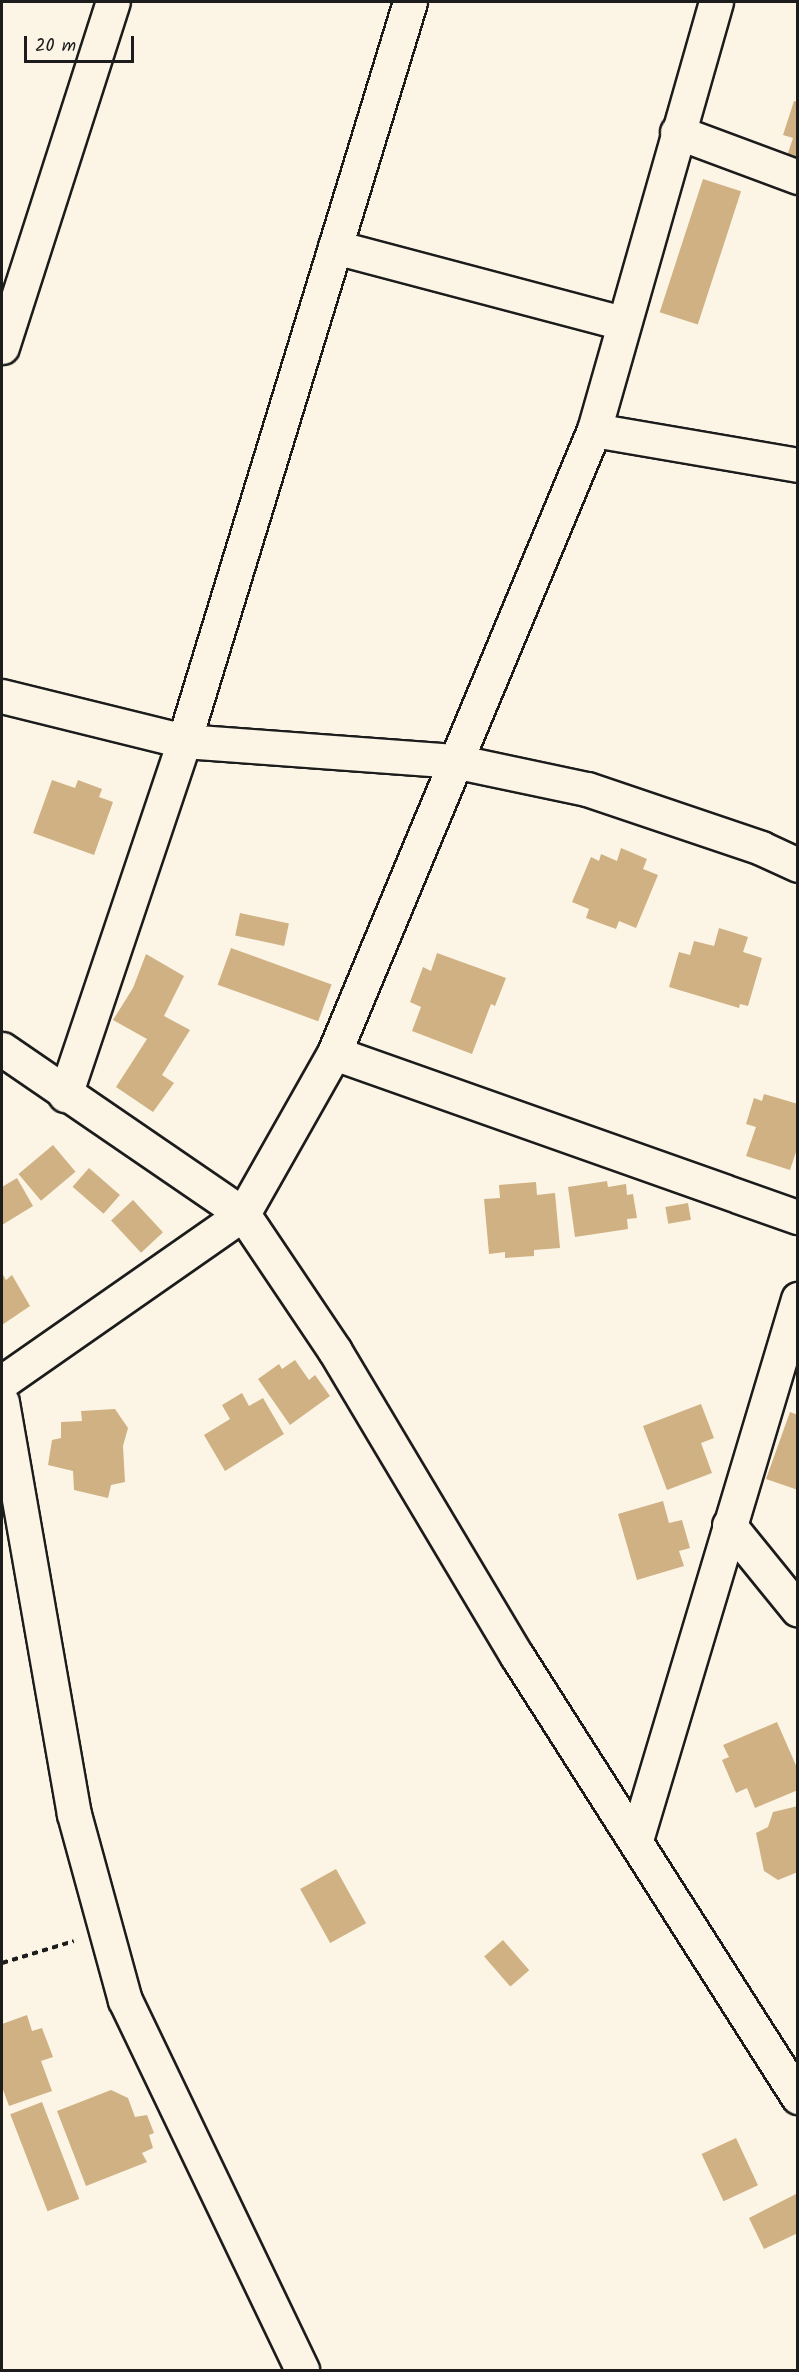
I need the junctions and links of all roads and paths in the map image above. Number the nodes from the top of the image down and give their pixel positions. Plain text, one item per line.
1 (113, 2) edge
2 (410, 2) edge
3 (716, 2) edge
4 (677, 132) junction
5 (798, 177) edge
6 (335, 247) junction
7 (623, 323) junction
8 (2, 347) edge
9 (594, 430) junction
10 (798, 465) edge
11 (2, 696) edge
12 (184, 741) junction
13 (454, 761) junction
14 (798, 865) edge
15 (2, 1048) edge
16 (334, 1053) junction
17 (65, 1095) junction
18 (243, 1214) junction
19 (798, 1217) edge
20 (798, 1299) edge
21 (2, 1382) edge
22 (2, 1402) edge
23 (729, 1526) junction
24 (798, 1610) edge
25 (636, 1840) junction
26 (106, 1931) junction
27 (2, 1963) edge
28 (798, 2097) edge
29 (302, 2370) edge

1 - 8 street
2 - 6 street
3 - 4 street
4 - 5 street
4 - 7 street
6 - 7 street
6 - 12 street
7 - 9 street
9 - 10 street
9 - 13 street
11 - 12 street
12 - 13 street
12 - 17 street
13 - 14 street
13 - 16 street
15 - 17 street
16 - 18 street
16 - 19 street
17 - 18 street
18 - 21 street
18 - 25 street
20 - 23 street
22 - 26 street
23 - 24 street
23 - 25 street
25 - 28 street
26 - 27 path
26 - 29 street

